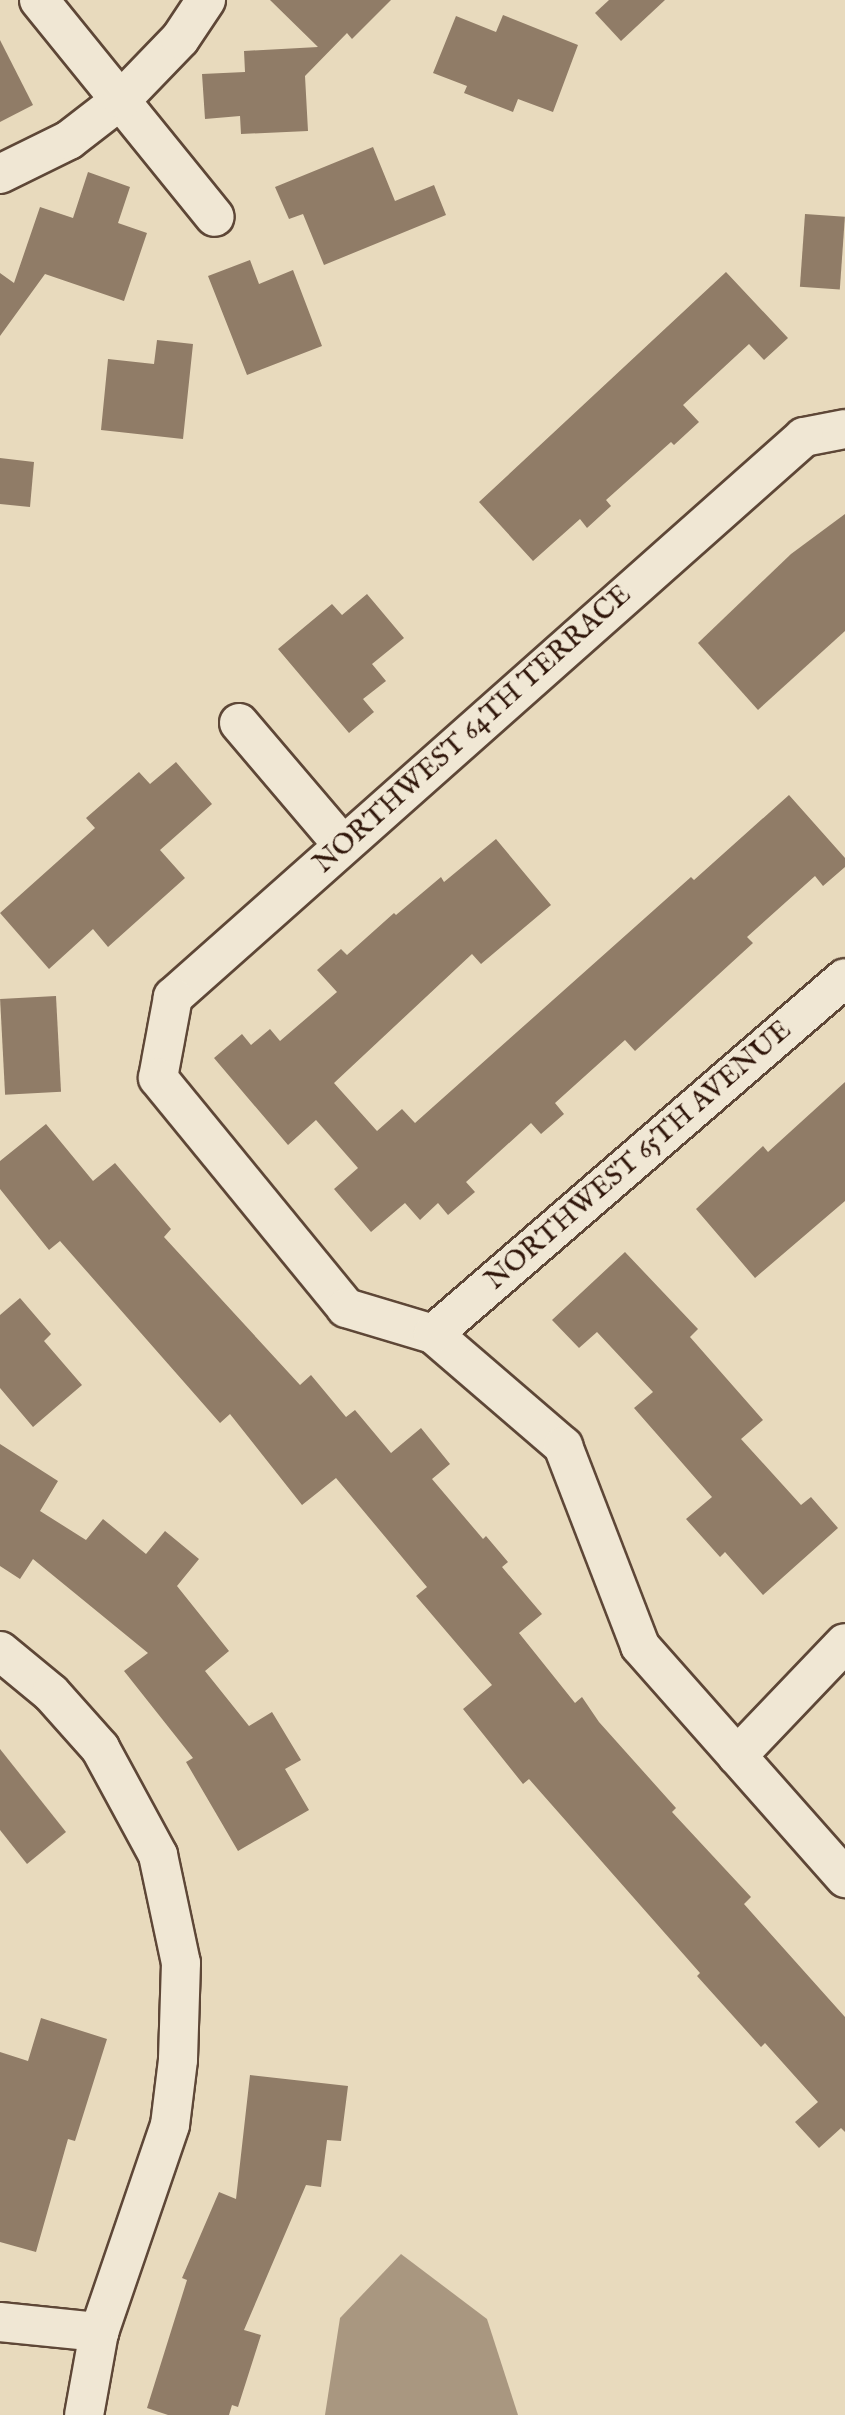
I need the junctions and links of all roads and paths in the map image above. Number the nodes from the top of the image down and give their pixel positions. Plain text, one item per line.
1 (39, 0) edge
2 (206, 0) edge
3 (122, 99) junction
4 (0, 174) edge
5 (215, 217) dead end
6 (845, 429) edge
7 (239, 723) dead end
8 (343, 845) junction
9 (845, 978) edge
10 (433, 1334) junction
11 (845, 1643) edge
12 (0, 1651) edge
13 (737, 1756) junction
14 (845, 1878) edge
15 (0, 2322) edge
16 (99, 2332) junction
17 (84, 2415) edge

1 - 3 street
2 - 3 street
3 - 4 street
3 - 5 street
6 - 8 street, NORTHWEST 64TH TERRACE
7 - 8 street
8 - 10 street, NORTHWEST 64TH TERRACE
9 - 10 street, NORTHWEST 65TH AVENUE
10 - 13 street
11 - 13 street
12 - 16 street
13 - 14 street
15 - 16 street
16 - 17 street

